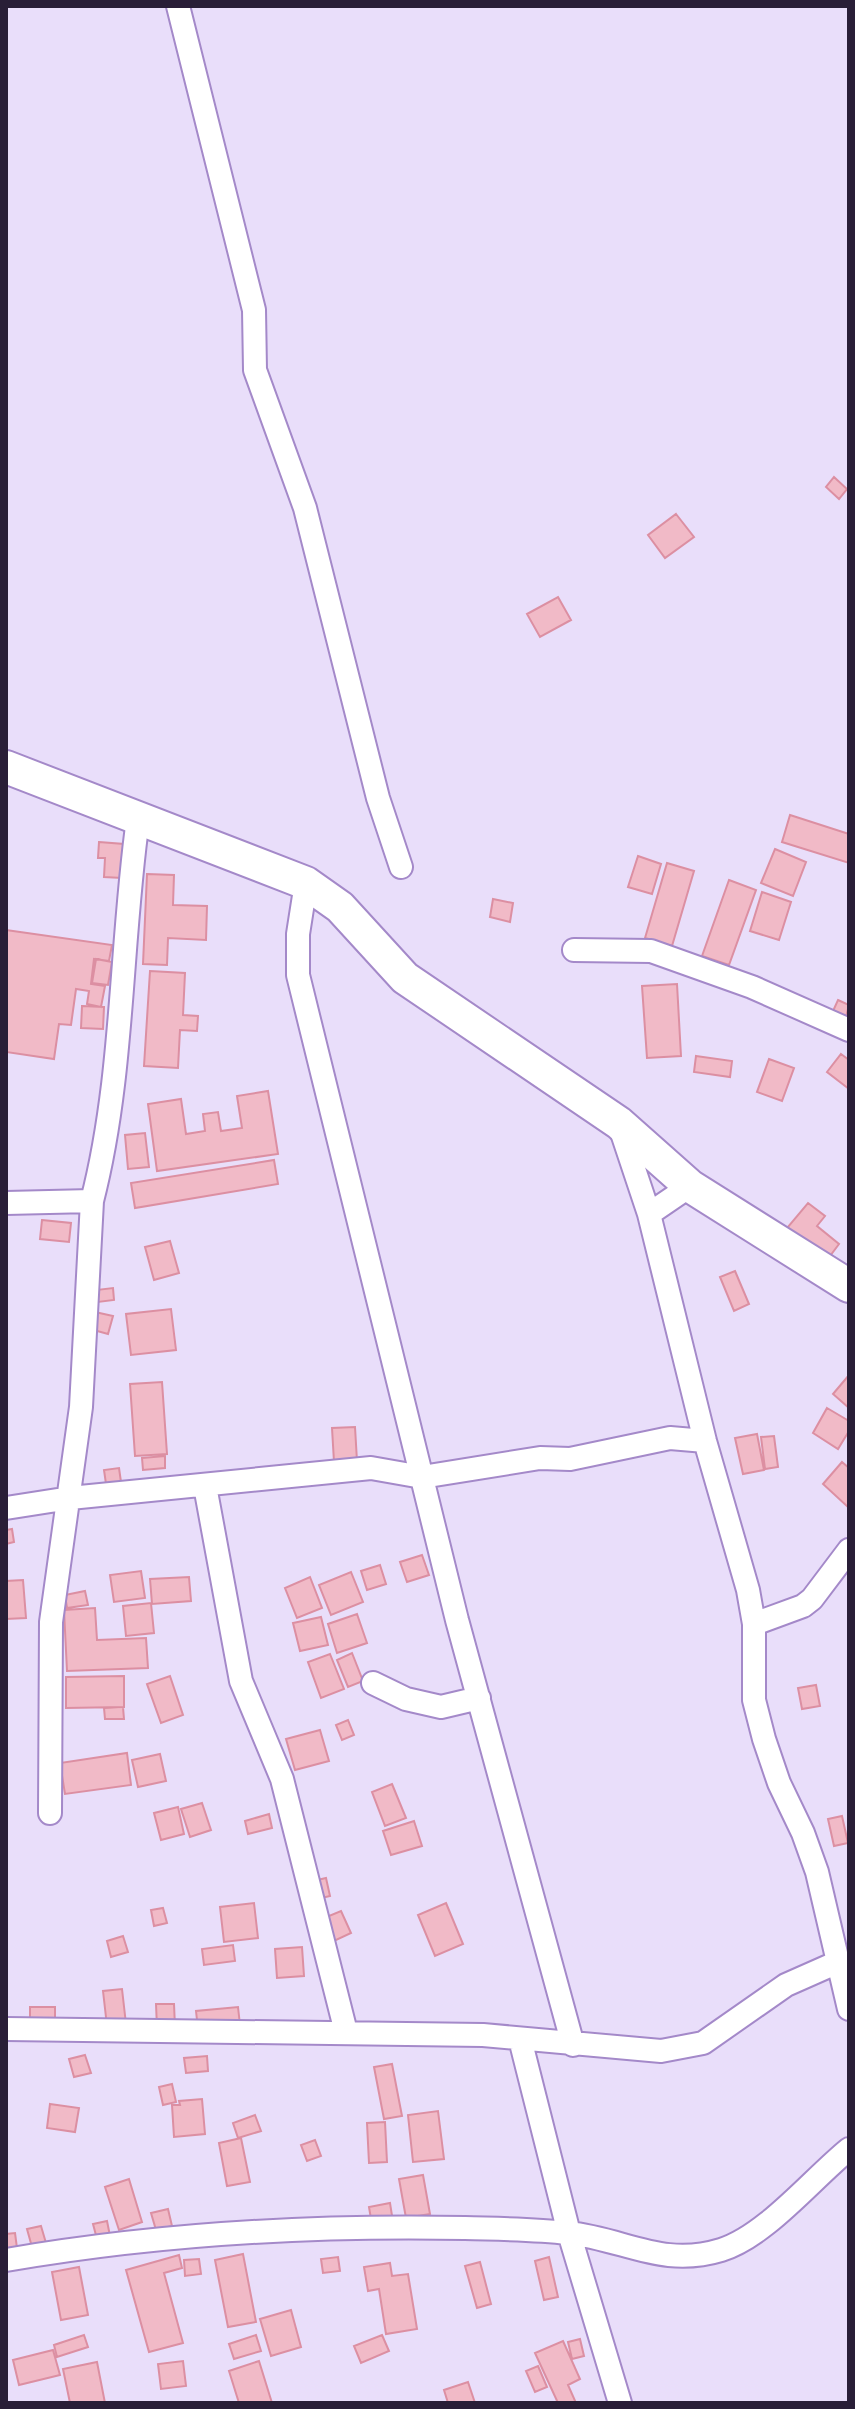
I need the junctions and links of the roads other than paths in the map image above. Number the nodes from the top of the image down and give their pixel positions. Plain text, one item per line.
1 (178, 6) edge
2 (6, 767) edge
3 (138, 819) junction
4 (401, 867) dead end
5 (306, 883) junction
6 (574, 950) dead end
7 (849, 1030) edge
8 (619, 1123) junction
9 (690, 1186) junction
10 (92, 1201) junction
11 (6, 1203) edge
12 (649, 1214) junction
13 (849, 1286) edge
14 (705, 1441) junction
15 (422, 1477) junction
16 (205, 1486) junction
17 (70, 1498) junction
18 (6, 1508) edge
19 (849, 1550) edge
20 (754, 1624) junction
21 (373, 1683) dead end
22 (479, 1698) junction
23 (50, 1813) dead end
24 (838, 1962) junction
25 (849, 2009) edge
26 (6, 2029) edge
27 (346, 2032) junction
28 (520, 2039) junction
29 (573, 2045) junction
30 (849, 2149) edge
31 (569, 2233) junction
32 (6, 2260) edge
33 (620, 2403) edge

1 - 4 street
2 - 3 street
3 - 5 street
3 - 10 street
5 - 8 street
5 - 15 street
6 - 7 street
8 - 9 street
8 - 12 street
9 - 12 street
9 - 13 street
10 - 11 street
10 - 17 street
12 - 14 street
14 - 15 street
14 - 20 street
15 - 16 street
15 - 22 street
16 - 17 street
16 - 27 street
17 - 18 street
17 - 23 street
19 - 20 street
20 - 24 street
21 - 22 street
22 - 29 street
24 - 25 street
24 - 29 street
26 - 27 street
27 - 28 street
28 - 29 street
28 - 31 street
30 - 31 street
31 - 32 street
31 - 33 street

